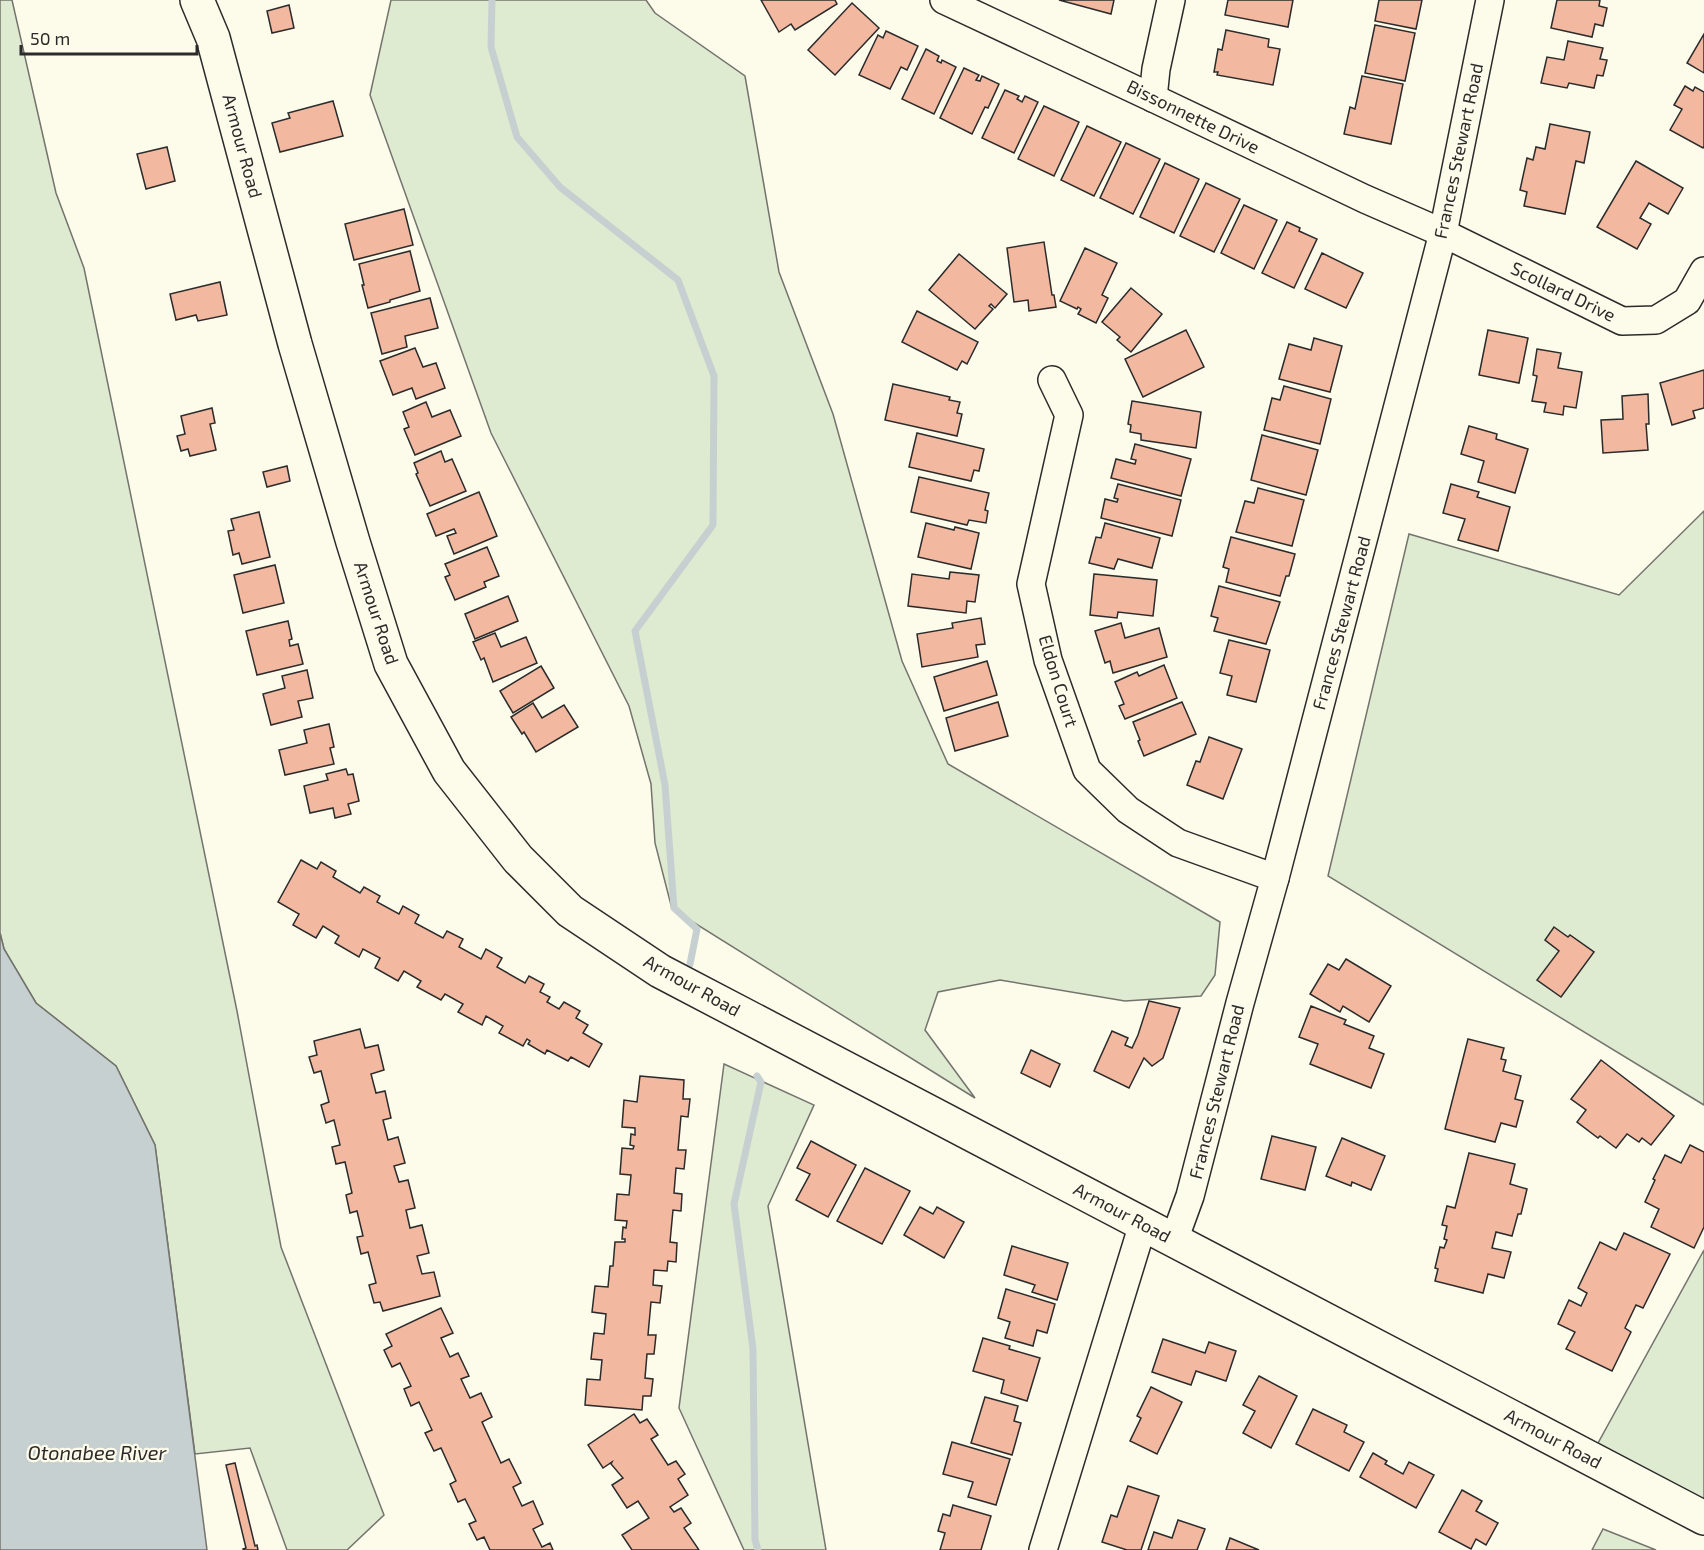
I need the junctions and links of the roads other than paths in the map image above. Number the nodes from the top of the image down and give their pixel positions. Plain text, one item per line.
1 (197, 0) edge
2 (944, 0) edge
3 (1171, 0) edge
4 (1490, 0) edge
5 (1153, 98) junction
6 (1443, 233) junction
7 (1704, 271) edge
8 (1052, 380) dead end
9 (1275, 878) junction
10 (1143, 1224) junction
11 (1174, 1240) junction
12 (1704, 1518) edge
13 (1043, 1550) edge

1 - 10 main road, Armour Road
2 - 5 street, Bissonnette Drive
3 - 5 street
4 - 6 street, Frances Stewart Road
5 - 6 street, Bissonnette Drive
6 - 7 street, Scollard Drive
6 - 9 street, Frances Stewart Road
8 - 9 street, Eldon Court
9 - 11 street, Frances Stewart Road
10 - 11 main road, Armour Road
10 - 13 street
11 - 12 main road, Armour Road

